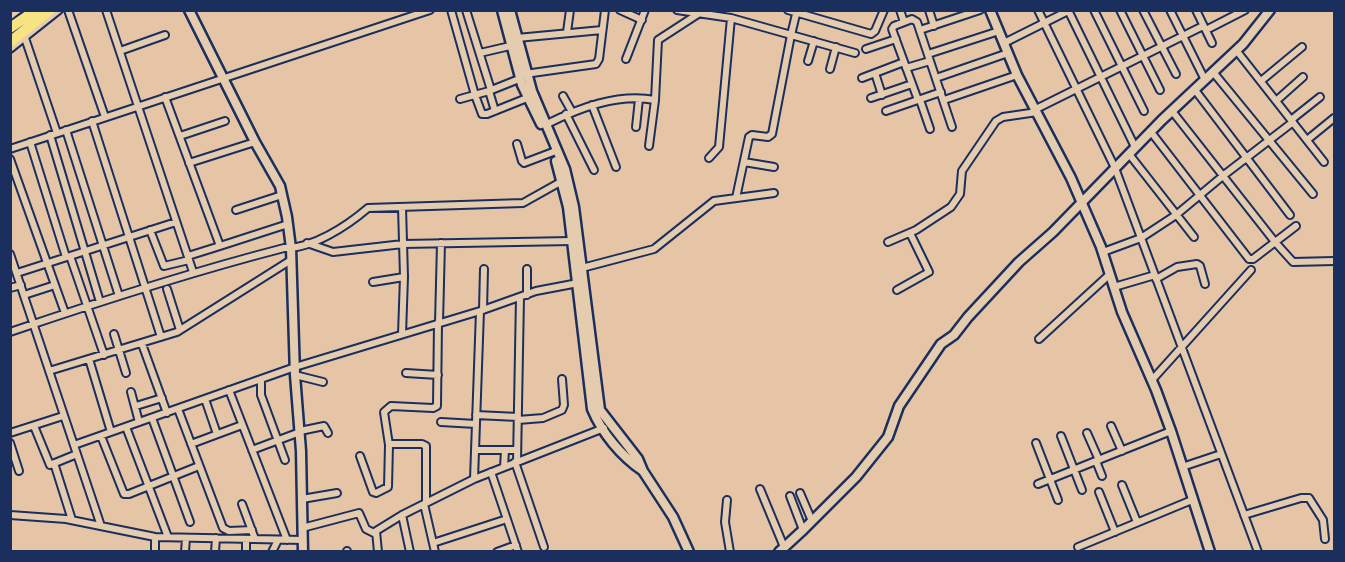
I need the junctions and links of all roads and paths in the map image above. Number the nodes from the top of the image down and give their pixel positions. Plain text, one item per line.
1 (18, 10) edge
2 (36, 10) edge
3 (50, 10) edge
4 (59, 10) edge
5 (68, 10) edge
6 (106, 10) edge
7 (189, 10) edge
8 (430, 10) edge
9 (451, 10) edge
10 (466, 10) edge
11 (502, 10) edge
12 (510, 10) edge
13 (570, 10) edge
14 (605, 10) edge
15 (620, 10) edge
16 (645, 10) edge
17 (677, 10) edge
18 (788, 10) edge
19 (873, 10) edge
20 (900, 10) edge
21 (929, 10) edge
22 (980, 10) edge
23 (990, 10) edge
24 (1038, 10) edge
25 (1094, 10) edge
26 (1120, 10) edge
27 (1143, 10) edge
28 (1170, 10) edge
29 (1196, 10) edge
30 (1245, 10) edge
31 (1270, 10) edge
32 (1069, 11) edge
33 (797, 12) edge
34 (883, 12) edge
35 (698, 14) junction
36 (730, 15) edge
37 (10, 16) edge
38 (642, 20) junction
39 (904, 22) junction
40 (1044, 23) junction
41 (934, 26) junction
42 (10, 28) edge
43 (1205, 28) junction
44 (602, 30) junction
45 (920, 30) junction
46 (999, 30) junction
47 (567, 32) junction
48 (791, 34) junction
49 (165, 35) dead end
50 (1183, 36) junction
51 (25, 38) junction
52 (517, 38) junction
53 (896, 39) junction
54 (814, 41) junction
55 (10, 42) edge
56 (1004, 43) junction
57 (1212, 44) dead end
58 (510, 45) junction
59 (1162, 46) junction
60 (836, 47) junction
61 (1302, 47) dead end
62 (10, 49) edge
63 (866, 49) dead end
64 (1236, 50) junction
65 (120, 51) junction
66 (480, 53) junction
67 (855, 53) dead end
68 (1008, 53) junction
69 (1142, 56) junction
70 (929, 57) junction
71 (626, 59) dead end
72 (808, 61) dead end
73 (905, 65) junction
74 (1122, 66) junction
75 (830, 69) dead end
76 (1213, 72) junction
77 (875, 74) junction
78 (1176, 74) dead end
79 (1017, 75) junction
80 (522, 76) junction
81 (1101, 76) junction
82 (1303, 77) dead end
83 (223, 78) junction
84 (862, 78) dead end
85 (936, 78) junction
86 (1205, 80) junction
87 (1261, 81) junction
88 (912, 84) junction
89 (1076, 89) junction
90 (490, 90) junction
91 (1160, 90) dead end
92 (1195, 90) junction
93 (941, 92) junction
94 (882, 94) junction
95 (474, 95) junction
96 (563, 96) dead end
97 (165, 97) junction
98 (1320, 97) dead end
99 (527, 98) junction
100 (871, 98) dead end
101 (460, 99) dead end
102 (639, 99) junction
103 (655, 100) junction
104 (919, 100) junction
105 (944, 100) junction
106 (1276, 101) junction
107 (592, 105) junction
108 (138, 106) junction
109 (1037, 110) junction
110 (495, 111) junction
111 (886, 111) dead end
112 (1144, 111) dead end
113 (1172, 111) junction
114 (569, 113) junction
115 (105, 117) junction
116 (1335, 118) edge
117 (225, 121) dead end
118 (1292, 121) junction
119 (92, 122) junction
120 (546, 127) junction
121 (636, 127) dead end
122 (952, 127) dead end
123 (930, 129) dead end
124 (66, 130) junction
125 (1151, 132) junction
126 (53, 134) junction
127 (180, 136) junction
128 (1270, 140) junction
129 (1307, 140) junction
130 (30, 142) junction
131 (255, 142) junction
132 (517, 144) dead end
133 (649, 146) dead end
134 (1135, 147) junction
135 (10, 149) edge
136 (553, 152) junction
137 (1128, 154) junction
138 (710, 158) dead end
139 (1246, 158) junction
140 (10, 159) edge
141 (744, 162) junction
142 (1324, 162) dead end
143 (189, 163) junction
144 (616, 167) dead end
145 (774, 167) dead end
146 (1114, 168) junction
147 (594, 170) dead end
148 (1224, 175) junction
149 (565, 180) junction
150 (774, 194) dead end
151 (1312, 194) dead end
152 (282, 195) junction
153 (1200, 195) junction
154 (736, 198) junction
155 (1081, 201) junction
156 (402, 207) junction
157 (236, 210) dead end
158 (1176, 215) junction
159 (1290, 215) dead end
160 (176, 222) junction
161 (288, 224) junction
162 (1296, 226) dead end
163 (150, 230) junction
164 (910, 233) junction
165 (128, 237) junction
166 (1194, 237) dead end
167 (1141, 238) junction
168 (572, 241) junction
169 (888, 242) dead end
170 (1275, 242) junction
171 (307, 243) junction
172 (441, 243) junction
173 (403, 244) junction
174 (102, 245) junction
175 (220, 246) junction
176 (291, 248) junction
177 (84, 251) junction
178 (1103, 252) junction
179 (10, 254) edge
180 (68, 256) junction
181 (188, 258) junction
182 (291, 260) junction
183 (1335, 261) edge
184 (47, 264) junction
185 (582, 268) junction
186 (484, 269) dead end
187 (528, 269) dead end
188 (1251, 270) dead end
189 (194, 272) junction
190 (17, 273) junction
191 (1110, 274) junction
192 (404, 277) junction
193 (1155, 277) junction
194 (373, 282) dead end
195 (580, 283) junction
196 (1205, 284) dead end
197 (21, 285) junction
198 (55, 285) junction
199 (144, 287) junction
200 (1114, 287) junction
201 (10, 288) edge
202 (167, 290) dead end
203 (897, 290) dead end
204 (24, 295) junction
205 (118, 296) junction
206 (523, 296) junction
207 (100, 302) junction
208 (88, 306) junction
209 (481, 310) junction
210 (65, 313) junction
211 (439, 323) junction
212 (34, 324) junction
213 (180, 330) junction
214 (10, 332) edge
215 (114, 334) dead end
216 (402, 334) junction
217 (161, 337) junction
218 (1039, 339) dead end
219 (142, 344) junction
220 (1181, 347) junction
221 (118, 351) junction
222 (104, 355) junction
223 (89, 359) junction
224 (49, 371) junction
225 (295, 371) junction
226 (126, 373) dead end
227 (406, 373) dead end
228 (438, 375) junction
229 (261, 379) junction
230 (562, 379) dead end
231 (1152, 380) junction
232 (323, 382) dead end
233 (229, 390) junction
234 (131, 392) dead end
235 (162, 398) junction
236 (206, 399) junction
237 (136, 406) junction
238 (178, 409) junction
239 (167, 413) junction
240 (476, 415) junction
241 (63, 416) junction
242 (152, 418) junction
243 (518, 418) junction
244 (139, 422) junction
245 (441, 422) dead end
246 (476, 424) junction
247 (242, 425) junction
248 (34, 426) junction
249 (1111, 426) dead end
250 (126, 427) junction
251 (606, 427) junction
252 (111, 432) junction
253 (300, 432) junction
254 (1171, 432) junction
255 (10, 433) edge
256 (328, 433) dead end
257 (1087, 433) dead end
258 (217, 434) junction
259 (101, 436) junction
260 (1061, 436) dead end
261 (278, 440) junction
262 (1036, 443) dead end
263 (191, 444) junction
264 (389, 444) junction
265 (11, 445) edge
266 (74, 445) junction
267 (252, 450) junction
268 (475, 450) junction
269 (505, 450) junction
270 (517, 450) junction
271 (1122, 451) junction
272 (77, 454) junction
273 (1221, 454) junction
274 (360, 456) dead end
275 (285, 460) dead end
276 (1097, 461) junction
277 (516, 462) junction
278 (54, 463) junction
279 (200, 466) junction
280 (504, 467) junction
281 (1182, 467) junction
282 (1074, 470) junction
283 (20, 471) dead end
284 (491, 472) junction
285 (174, 476) junction
286 (1102, 476) dead end
287 (474, 479) junction
288 (1050, 479) junction
289 (1038, 484) dead end
290 (1122, 485) dead end
291 (149, 486) junction
292 (760, 489) dead end
293 (1082, 490) dead end
294 (1099, 492) dead end
295 (337, 493) dead end
296 (800, 493) dead end
297 (790, 496) dead end
298 (302, 499) junction
299 (727, 500) dead end
300 (1058, 500) dead end
301 (1192, 500) junction
302 (425, 503) junction
303 (242, 504) dead end
304 (10, 515) edge
305 (402, 515) junction
306 (1244, 515) junction
307 (507, 519) junction
308 (72, 520) junction
309 (812, 521) junction
310 (190, 522) dead end
311 (1137, 522) junction
312 (100, 526) junction
313 (302, 528) junction
314 (252, 530) junction
315 (804, 530) junction
316 (1115, 532) junction
317 (376, 534) junction
318 (155, 537) junction
319 (168, 537) junction
320 (186, 538) junction
321 (216, 538) junction
322 (246, 539) junction
323 (255, 539) junction
324 (1325, 539) dead end
325 (278, 540) junction
326 (286, 540) junction
327 (303, 540) junction
328 (433, 543) junction
329 (544, 547) dead end
330 (1078, 547) dead end
331 (517, 548) edge
332 (781, 550) edge
333 (155, 552) edge
334 (185, 552) edge
335 (215, 552) edge
336 (246, 552) edge
337 (272, 552) edge
338 (303, 552) edge
339 (378, 552) edge
340 (410, 552) edge
341 (435, 552) edge
342 (497, 552) edge
343 (689, 552) edge
344 (730, 552) edge
345 (1210, 552) edge
346 (1258, 552) edge

1 - 37 street
2 - 42 highway
3 - 55 highway
4 - 51 street
5 - 115 street
6 - 65 street
7 - 83 street
8 - 83 street
9 - 95 street
10 - 66 street
11 - 58 street
12 - 52 street
13 - 47 street
14 - 44 street
15 - 38 street
16 - 38 street
17 - 35 street
18 - 33 street
19 - 34 street
20 - 39 street
21 - 41 street
22 - 41 street
23 - 46 street
24 - 40 street
25 - 74 street
26 - 69 street
27 - 59 street
28 - 50 street
29 - 43 street
30 - 43 street
31 - 64 street
32 - 40 street
32 - 81 street
33 - 34 street
33 - 48 street
35 - 36 street
35 - 103 street
36 - 48 street
36 - 138 street
38 - 71 street
39 - 45 street
39 - 53 street
40 - 56 street
40 - 89 street
41 - 45 street
43 - 50 street
43 - 57 street
44 - 47 street
44 - 80 street
45 - 70 street
46 - 56 street
46 - 70 street
47 - 52 street
48 - 54 street
48 - 141 street
49 - 65 street
50 - 59 street
50 - 86 street
51 - 62 street
51 - 126 street
52 - 80 street
53 - 63 street
53 - 73 street
54 - 60 street
54 - 72 street
56 - 68 street
58 - 66 street
58 - 80 street
59 - 69 street
59 - 78 street
60 - 67 street
60 - 75 street
61 - 87 street
64 - 76 street
64 - 87 street
65 - 108 street
66 - 90 street
68 - 79 street
68 - 85 street
69 - 74 street
69 - 91 street
70 - 73 street
70 - 85 street
73 - 77 street
73 - 88 street
74 - 81 street
74 - 112 street
76 - 86 street
76 - 128 street
77 - 84 street
77 - 94 street
79 - 105 street
79 - 109 street
80 - 90 street
80 - 99 street
80 - 120 street
81 - 89 street
81 - 134 street
82 - 106 street
83 - 97 street
83 - 131 street
85 - 93 street
86 - 92 street
87 - 106 street
88 - 94 street
88 - 104 street
89 - 109 street
89 - 146 street
90 - 95 street
90 - 110 street
92 - 113 street
92 - 139 street
93 - 104 street
93 - 105 street
94 - 100 street
95 - 101 street
95 - 110 street
96 - 114 street
97 - 108 street
97 - 127 street
98 - 118 street
99 - 110 street
99 - 120 street
102 - 103 street
102 - 107 street
102 - 121 street
103 - 133 street
104 - 111 street
104 - 123 street
105 - 122 street
106 - 118 street
107 - 114 street
107 - 144 street
108 - 115 street
108 - 160 street
109 - 155 street
109 - 164 street
113 - 125 street
113 - 148 street
114 - 120 street
114 - 147 street
115 - 119 street
116 - 129 street
117 - 127 street
118 - 128 street
118 - 129 street
119 - 124 street
119 - 165 street
120 - 136 street
120 - 149 street
124 - 126 street
124 - 174 street
125 - 134 street
125 - 153 street
126 - 130 street
126 - 177 street
127 - 143 street
128 - 139 street
128 - 151 street
129 - 142 street
130 - 135 street
130 - 180 street
131 - 143 street
131 - 152 street
132 - 136 street
134 - 137 street
136 - 149 street
137 - 146 street
137 - 158 street
139 - 148 street
139 - 159 street
140 - 184 street
141 - 145 street
141 - 154 street
143 - 175 street
146 - 155 street
146 - 167 street
148 - 153 street
148 - 170 street
149 - 156 street
149 - 168 street
149 - 185 street
150 - 154 street
152 - 157 street
152 - 161 street
153 - 158 street
153 - 170 street
154 - 185 street
155 - 178 street
155 - 309 street
156 - 171 street
156 - 173 street
158 - 166 street
158 - 167 street
160 - 163 street
160 - 181 street
161 - 175 street
161 - 176 street
162 - 170 street
163 - 165 street
163 - 181 street
164 - 169 street
164 - 203 street
165 - 174 street
165 - 199 street
167 - 178 street
167 - 193 street
168 - 172 street
168 - 195 street
170 - 183 street
171 - 173 street
171 - 176 street
172 - 173 street
172 - 211 street
173 - 192 street
174 - 177 street
174 - 205 street
175 - 181 street
176 - 182 street
176 - 189 street
177 - 180 street
177 - 207 street
178 - 191 street
179 - 190 street
180 - 184 street
180 - 208 street
181 - 189 street
182 - 213 street
182 - 225 street
184 - 190 street
184 - 198 street
185 - 195 street
186 - 209 street
187 - 206 street
188 - 220 street
189 - 199 street
190 - 197 street
191 - 200 street
191 - 218 street
192 - 194 street
192 - 216 street
193 - 196 street
193 - 200 street
193 - 220 street
195 - 206 street
195 - 251 street
197 - 201 street
197 - 204 street
198 - 204 street
198 - 210 street
199 - 205 street
199 - 217 street
200 - 231 street
202 - 213 street
204 - 212 street
205 - 207 street
206 - 209 street
206 - 243 street
207 - 208 street
208 - 210 street
208 - 222 street
209 - 211 street
209 - 240 street
210 - 212 street
211 - 216 street
211 - 228 street
212 - 214 street
212 - 224 street
213 - 217 street
215 - 221 street
216 - 225 street
217 - 219 street
219 - 221 street
219 - 235 street
220 - 231 street
220 - 273 street
221 - 222 street
221 - 226 street
222 - 223 street
223 - 224 street
223 - 252 street
224 - 241 street
225 - 229 street
225 - 232 street
225 - 253 street
227 - 228 street
228 - 264 street
229 - 233 street
229 - 261 street
230 - 243 street
231 - 254 street
233 - 236 street
233 - 247 street
234 - 237 street
235 - 237 street
235 - 239 street
236 - 238 street
236 - 258 street
237 - 244 street
238 - 239 street
238 - 263 street
239 - 242 street
240 - 243 street
240 - 246 street
241 - 248 street
241 - 266 street
242 - 244 street
242 - 285 street
243 - 270 street
244 - 250 street
245 - 246 street
246 - 268 street
247 - 258 street
247 - 267 street
248 - 255 street
248 - 278 street
249 - 271 street
250 - 252 street
250 - 291 street
251 - 277 street
251 - 343 street
252 - 259 street
253 - 256 street
253 - 261 street
253 - 298 street
254 - 271 street
254 - 281 street
257 - 276 street
258 - 263 street
259 - 266 street
259 - 291 street
260 - 282 street
261 - 267 street
261 - 275 street
262 - 288 street
263 - 279 street
264 - 274 street
264 - 302 street
265 - 283 street
266 - 272 street
267 - 326 street
268 - 269 street
268 - 287 street
269 - 270 street
269 - 280 street
270 - 277 street
271 - 276 street
272 - 278 street
272 - 312 street
273 - 281 street
273 - 306 street
276 - 282 street
276 - 286 street
277 - 280 street
277 - 329 street
278 - 308 street
279 - 285 street
279 - 314 street
280 - 284 street
281 - 301 street
282 - 288 street
282 - 293 street
284 - 287 street
284 - 307 street
285 - 291 street
285 - 310 street
287 - 302 street
288 - 289 street
288 - 300 street
290 - 311 street
291 - 319 street
292 - 332 street
294 - 316 street
295 - 298 street
296 - 309 street
297 - 315 street
298 - 313 street
299 - 344 street
301 - 311 street
301 - 345 street
302 - 305 street
302 - 328 street
303 - 314 street
304 - 308 street
305 - 317 street
305 - 340 street
306 - 324 street
306 - 346 street
307 - 328 street
307 - 331 street
308 - 312 street
309 - 315 street
311 - 316 street
312 - 318 street
313 - 317 street
313 - 327 street
314 - 323 street
315 - 332 street
316 - 330 street
317 - 339 street
318 - 319 street
318 - 333 street
319 - 320 street
320 - 321 street
320 - 334 street
321 - 322 street
321 - 335 street
322 - 323 street
322 - 336 street
323 - 325 street
325 - 326 street
325 - 337 street
326 - 327 street
327 - 338 street
328 - 341 street
331 - 342 street

